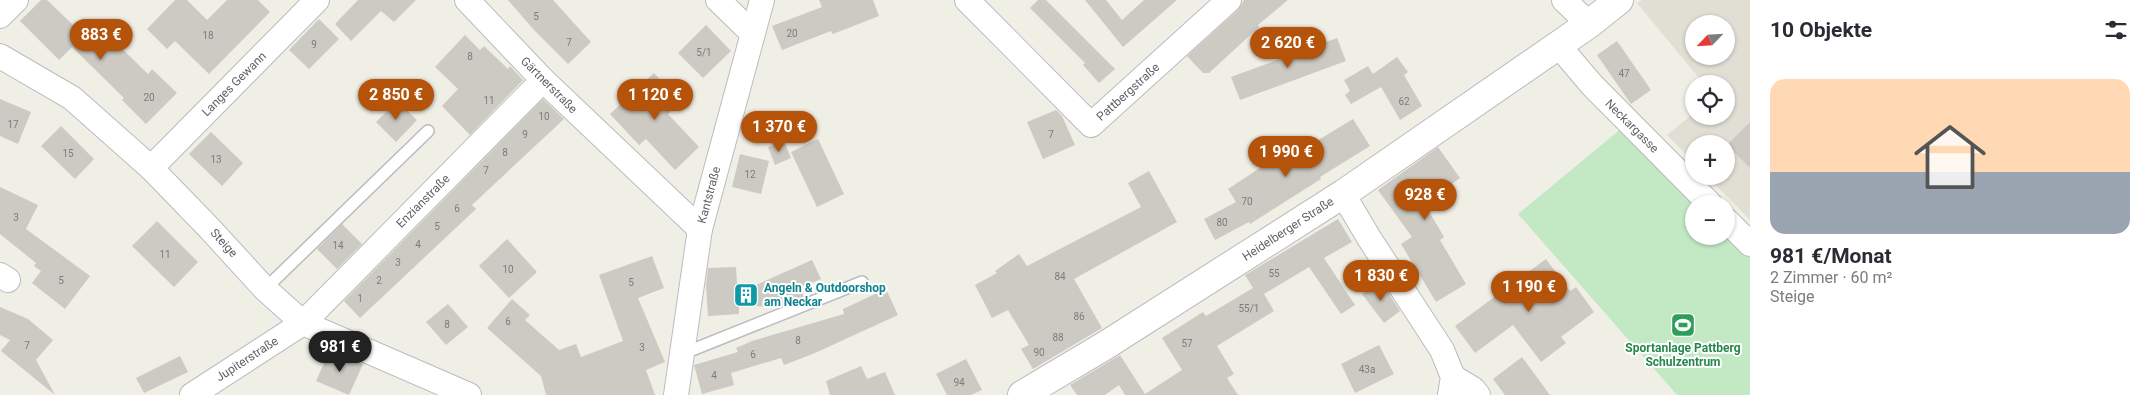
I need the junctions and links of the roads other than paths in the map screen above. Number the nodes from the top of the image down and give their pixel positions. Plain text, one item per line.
1 (16, 0) edge
2 (317, 0) edge
3 (467, 0) edge
4 (718, 0) edge
5 (762, 0) edge
6 (967, 0) edge
7 (1229, 0) edge
8 (1564, 0) edge
9 (1620, 0) edge
10 (0, 16) edge
11 (1588, 24) junction
12 (752, 33) junction
13 (1558, 45) junction
14 (0, 56) edge
15 (543, 80) junction
16 (428, 131) dead end
17 (151, 168) junction
18 (1343, 194) junction
19 (1701, 195) edge
20 (700, 229) junction
21 (1735, 229) edge
22 (1750, 244) edge
23 (862, 282) dead end
24 (265, 289) junction
25 (303, 323) junction
26 (682, 354) junction
27 (1451, 386) edge
28 (192, 395) edge
29 (469, 395) edge
30 (676, 395) edge
31 (1022, 395) edge
32 (1478, 395) edge

1 - 10 street
2 - 17 street, Langes Gewann
3 - 15 street, Gärtnerstraße
4 - 12 street
5 - 12 street, Kantstraße
6 - 7 street, Pattbergstraße
8 - 11 street
9 - 11 street, Heidelberger Straße
11 - 13 street, Heidelberger Straße
12 - 20 street, Kantstraße
13 - 18 street, Heidelberger Straße
13 - 19 street, Neckargasse
14 - 17 street, Steige
15 - 20 street, Gärtnerstraße
15 - 25 street, Enzianstraße
16 - 24 lane
17 - 24 street, Steige
18 - 27 street
18 - 31 street, Heidelberger Straße
20 - 26 street, Kantstraße
21 - 22 street
23 - 26 lane
24 - 25 street, Steige
25 - 28 street, Jupiterstraße
25 - 29 street, Steige
26 - 30 street, Kantstraße
27 - 32 street

